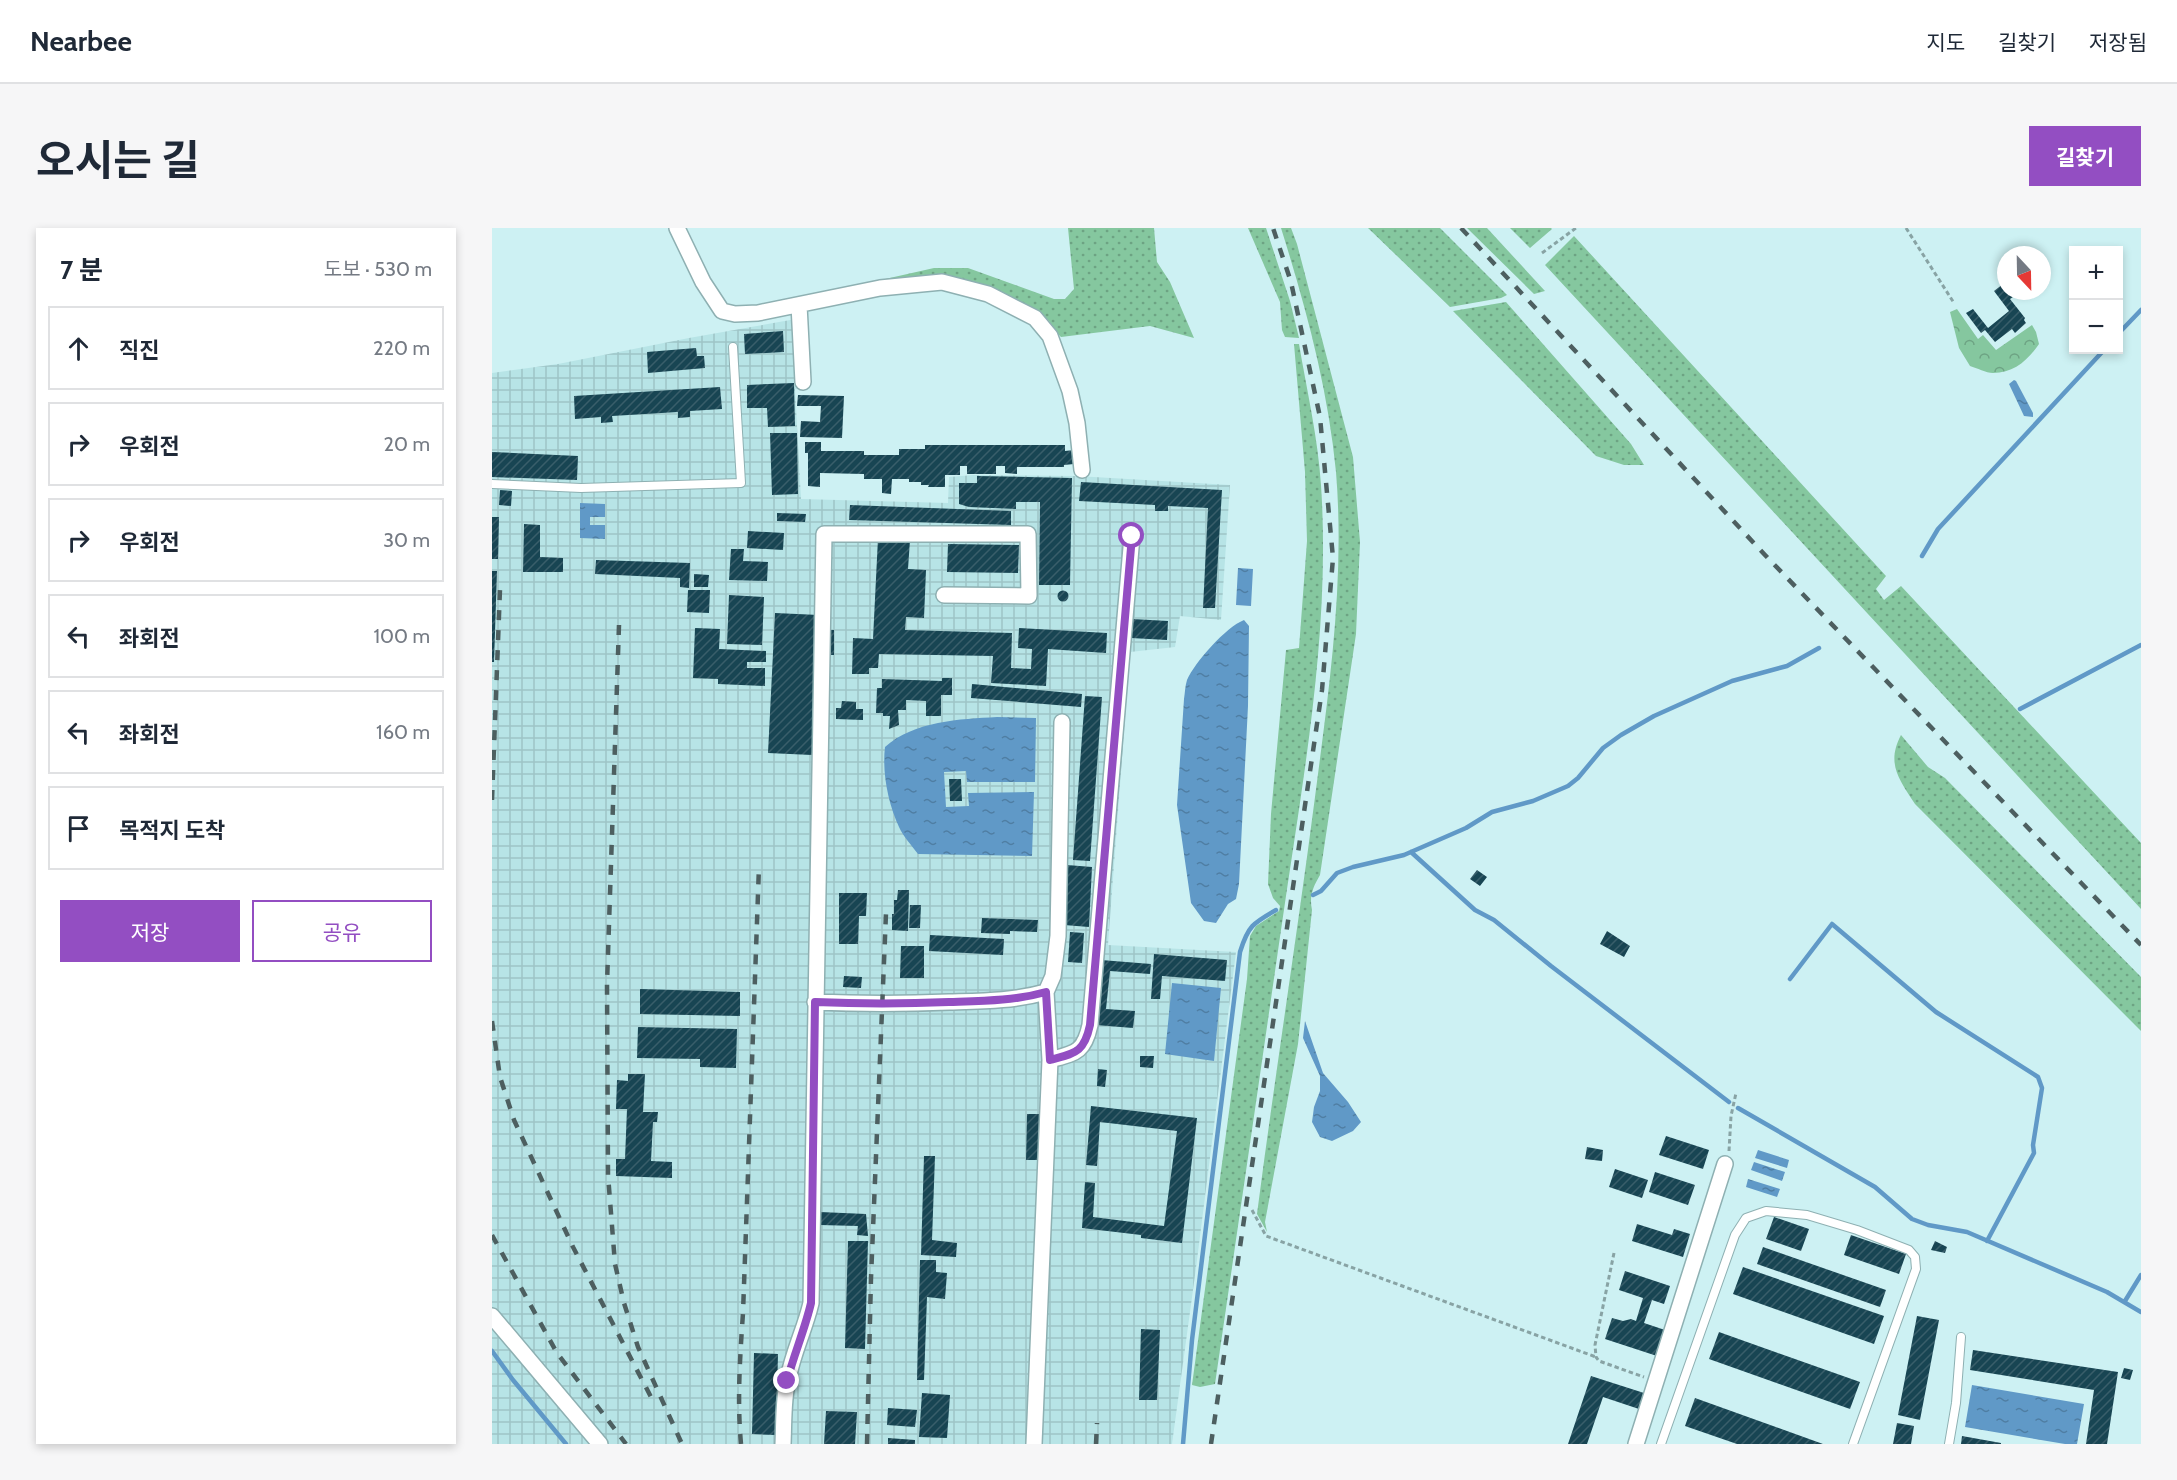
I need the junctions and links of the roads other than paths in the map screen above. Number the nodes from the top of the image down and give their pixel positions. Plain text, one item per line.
1 (677, 228) edge
2 (799, 305) junction
3 (733, 347) dead end
4 (803, 382) dead end
5 (1082, 470) dead end
6 (492, 484) edge
7 (1132, 536) dead end
8 (944, 596) dead end
9 (1062, 722) dead end
10 (1046, 992) junction
11 (815, 1002) junction
12 (1050, 1060) junction
13 (1725, 1164) road end
14 (492, 1316) edge
15 (1961, 1336) dead end
16 (600, 1444) edge
17 (783, 1444) edge
18 (1034, 1444) edge
19 (1636, 1444) edge
20 (1661, 1444) edge
21 (1853, 1444) edge
22 (1949, 1444) edge

1 - 2 street
2 - 4 street
2 - 5 street
3 - 6 lane
7 - 12 street
8 - 11 street
9 - 10 street
10 - 11 street
10 - 12 street
11 - 17 street
12 - 18 street
13 - 19 street
14 - 16 street
15 - 22 lane
20 - 21 lane

